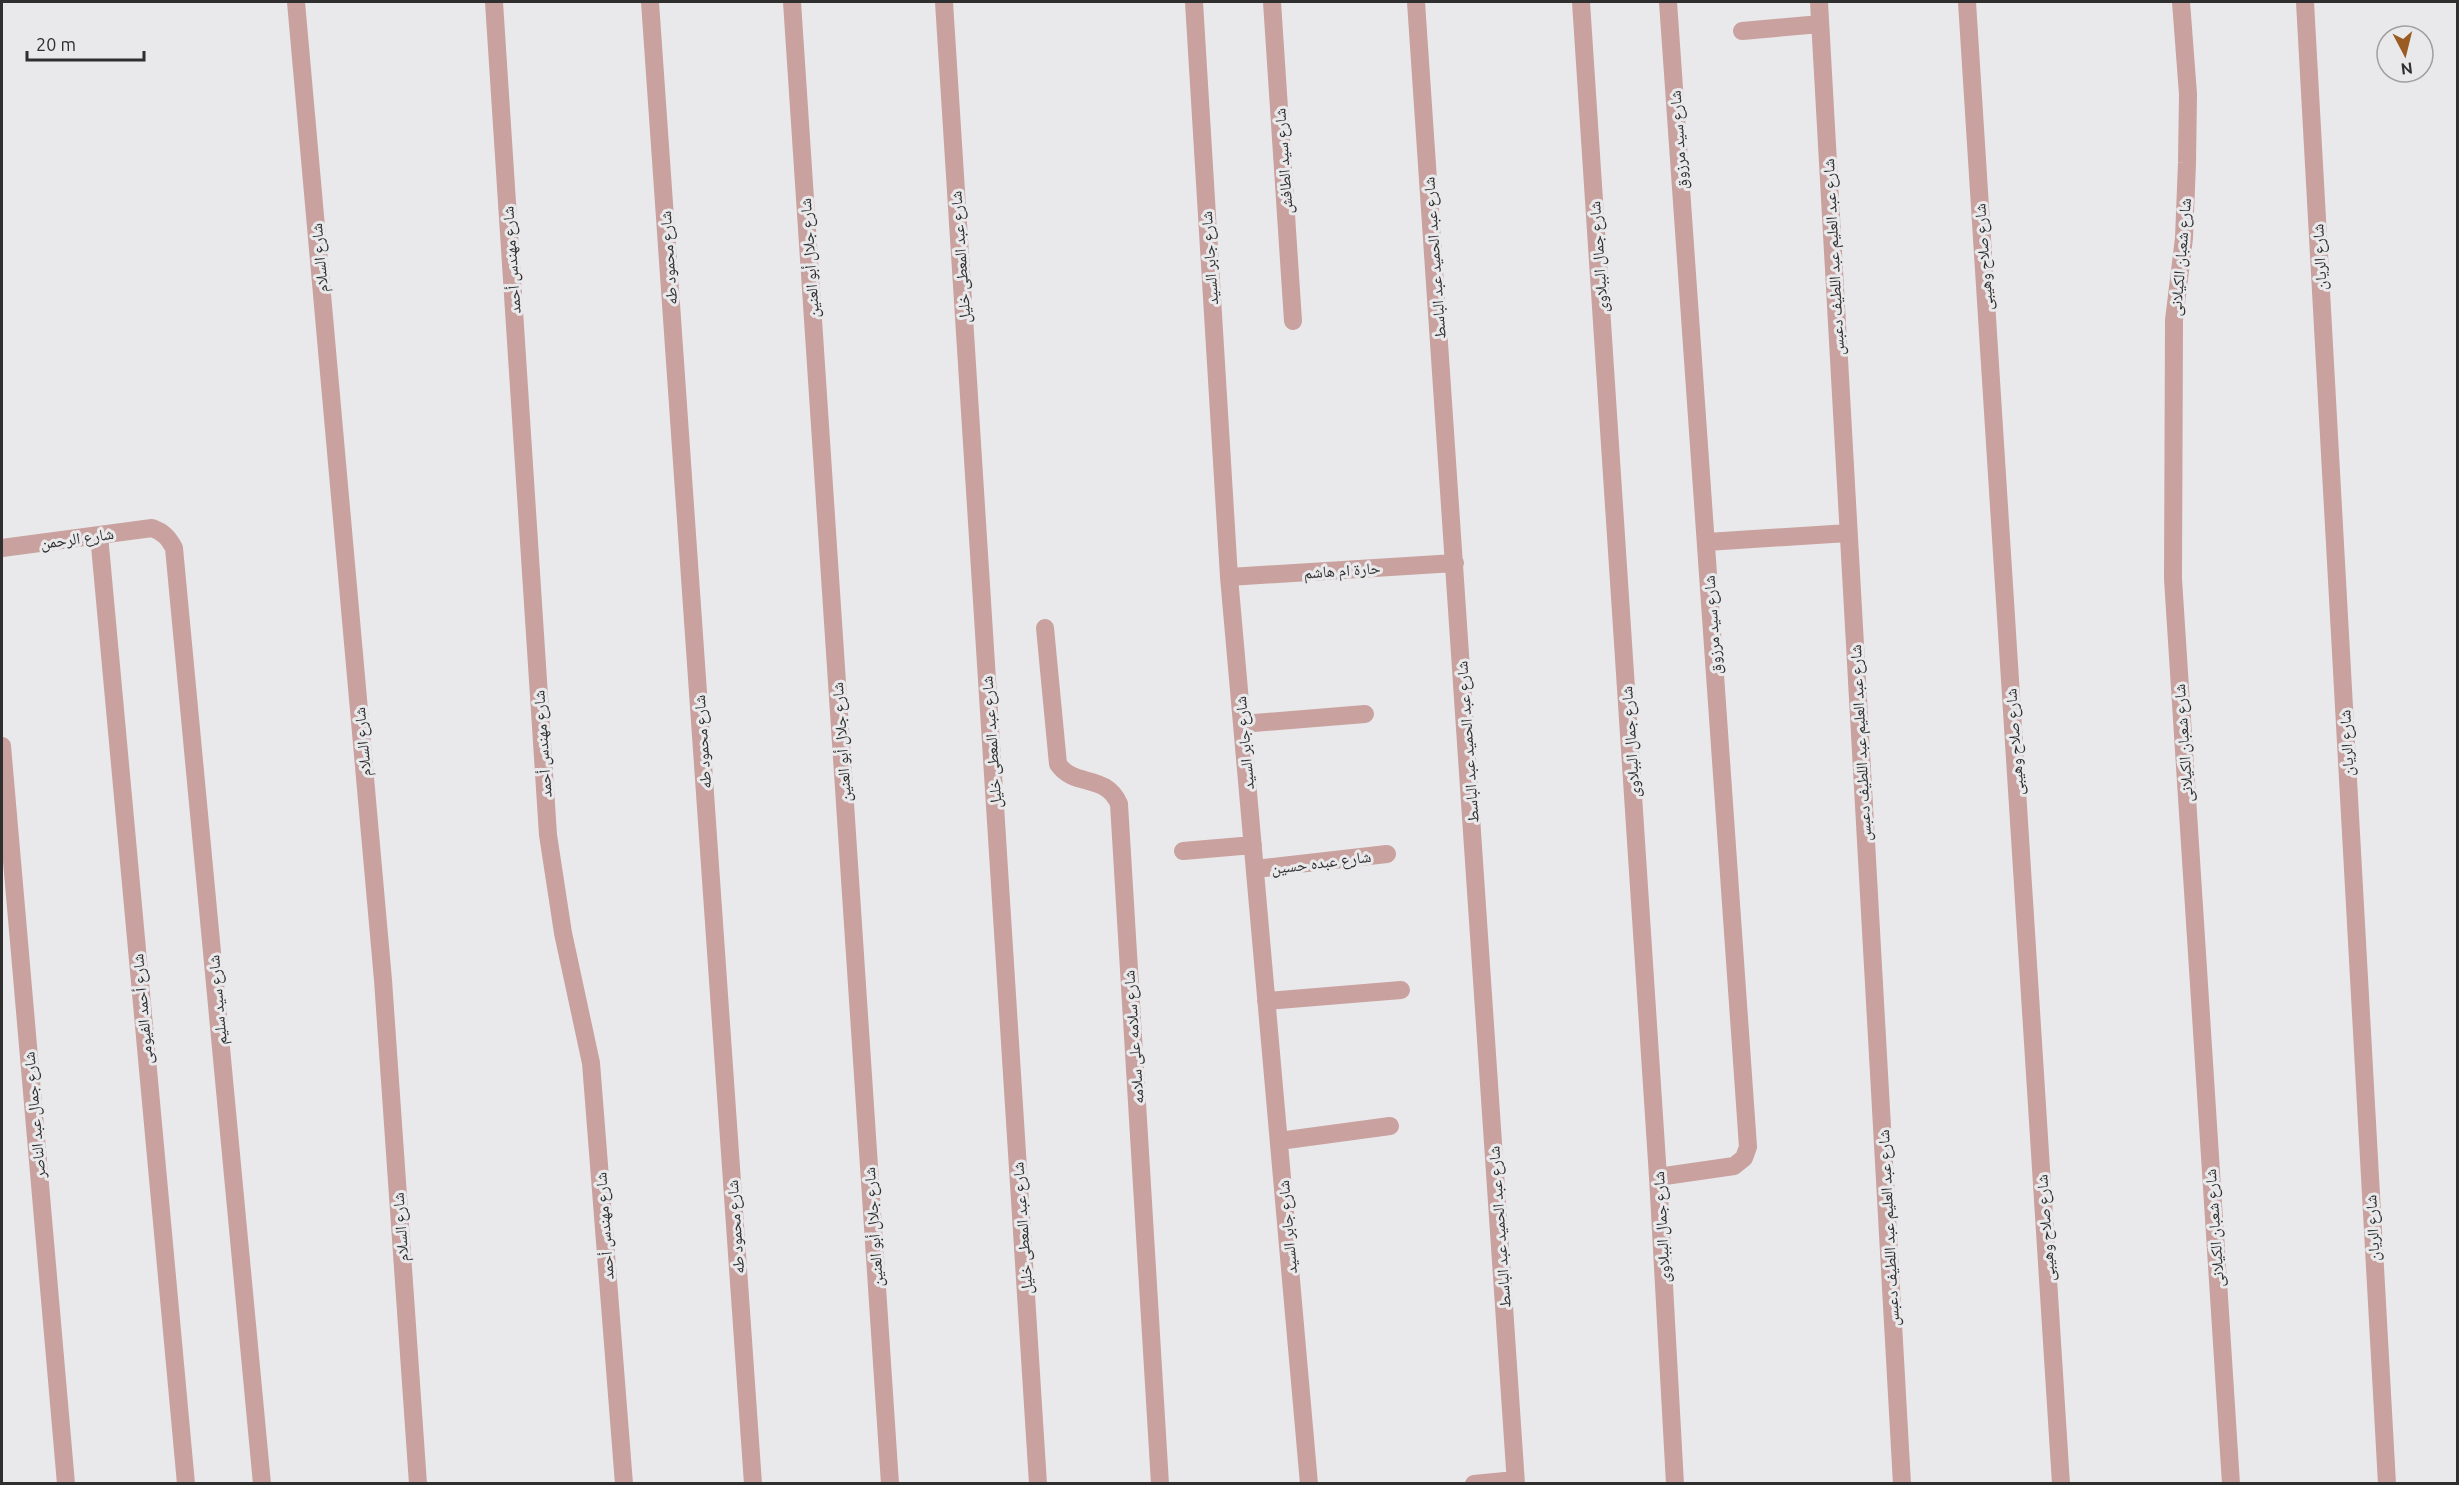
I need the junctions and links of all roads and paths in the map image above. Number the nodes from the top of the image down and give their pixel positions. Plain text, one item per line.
1 (296, 2) edge
2 (494, 2) edge
3 (650, 2) edge
4 (792, 2) edge
5 (944, 2) edge
6 (1194, 2) edge
7 (1272, 2) edge
8 (1416, 2) edge
9 (1581, 2) edge
10 (1668, 2) edge
11 (1819, 2) edge
12 (1967, 2) edge
13 (2181, 2) edge
14 (2305, 2) edge
15 (1820, 24) junction
16 (1742, 30) dead end
17 (1293, 321) dead end
18 (152, 528) joint
19 (1848, 533) junction
20 (99, 535) junction
21 (1707, 542) junction
22 (2, 548) edge
23 (1455, 563) junction
24 (1229, 577) junction
25 (1045, 628) dead end
26 (1365, 714) dead end
27 (1242, 724) junction
28 (2, 746) edge
29 (1253, 845) junction
30 (1182, 852) dead end
31 (1387, 854) dead end
32 (1255, 869) junction
33 (1401, 990) dead end
34 (1266, 1001) junction
35 (1390, 1126) dead end
36 (1279, 1141) junction
37 (1658, 1177) junction
38 (1515, 1482) edge
39 (66, 1484) edge
40 (186, 1484) edge
41 (262, 1484) edge
42 (418, 1484) edge
43 (624, 1484) edge
44 (753, 1484) edge
45 (890, 1484) edge
46 (1038, 1484) edge
47 (1160, 1484) edge
48 (1309, 1484) edge
49 (1474, 1484) edge
50 (1675, 1484) edge
51 (1902, 1484) edge
52 (2061, 1484) edge
53 (2231, 1484) edge
54 (2386, 1484) edge

1 - 42 street, شارع السلام
2 - 43 street, شارع مهندس أحمد
3 - 44 street, شارع محمود طه
4 - 45 street, شارع جلال أبو العنين
5 - 46 street, شارع عبد المعطى خليل
6 - 24 street, شارع جابر السيد
7 - 17 street, شارع سيد الطافش
8 - 23 street, شارع عبد الحميد عبد الباسط
9 - 37 street, شارع جمال الببلاوى
10 - 21 street, شارع سيد مرزوق
11 - 15 street, شارع عبد العليم عبد اللطيف دعبس
12 - 52 street, شارع صلاح وهيبى
13 - 53 street, شارع شعبان الكيلانى
14 - 54 street, شارع الريان
15 - 16 street
15 - 19 street, شارع عبد العليم عبد اللطيف دعبس
18 - 20 street, شارع الرحمن
18 - 41 street, شارع سيد سليم
19 - 21 street
19 - 51 street, شارع عبد العليم عبد اللطيف دعبس
20 - 22 street, شارع الرحمن
20 - 40 street, شارع أحمد الفيومى
21 - 37 street, شارع سيد مرزوق
23 - 24 street, حارة ام هاشم
23 - 38 street, شارع عبد الحميد عبد الباسط
24 - 27 street, شارع جابر السيد
25 - 47 street, شارع سلامه على سلامه
26 - 27 street
27 - 29 street, شارع جابر السيد
28 - 39 street, شارع جمال عبد الناصر
29 - 30 street
29 - 32 street, شارع جابر السيد
31 - 32 street, شارع عبده حسين
32 - 34 street, شارع جابر السيد
33 - 34 street
34 - 36 street, شارع جابر السيد
35 - 36 street
36 - 48 street, شارع جابر السيد
37 - 50 street, شارع جمال الببلاوى
38 - 49 street

